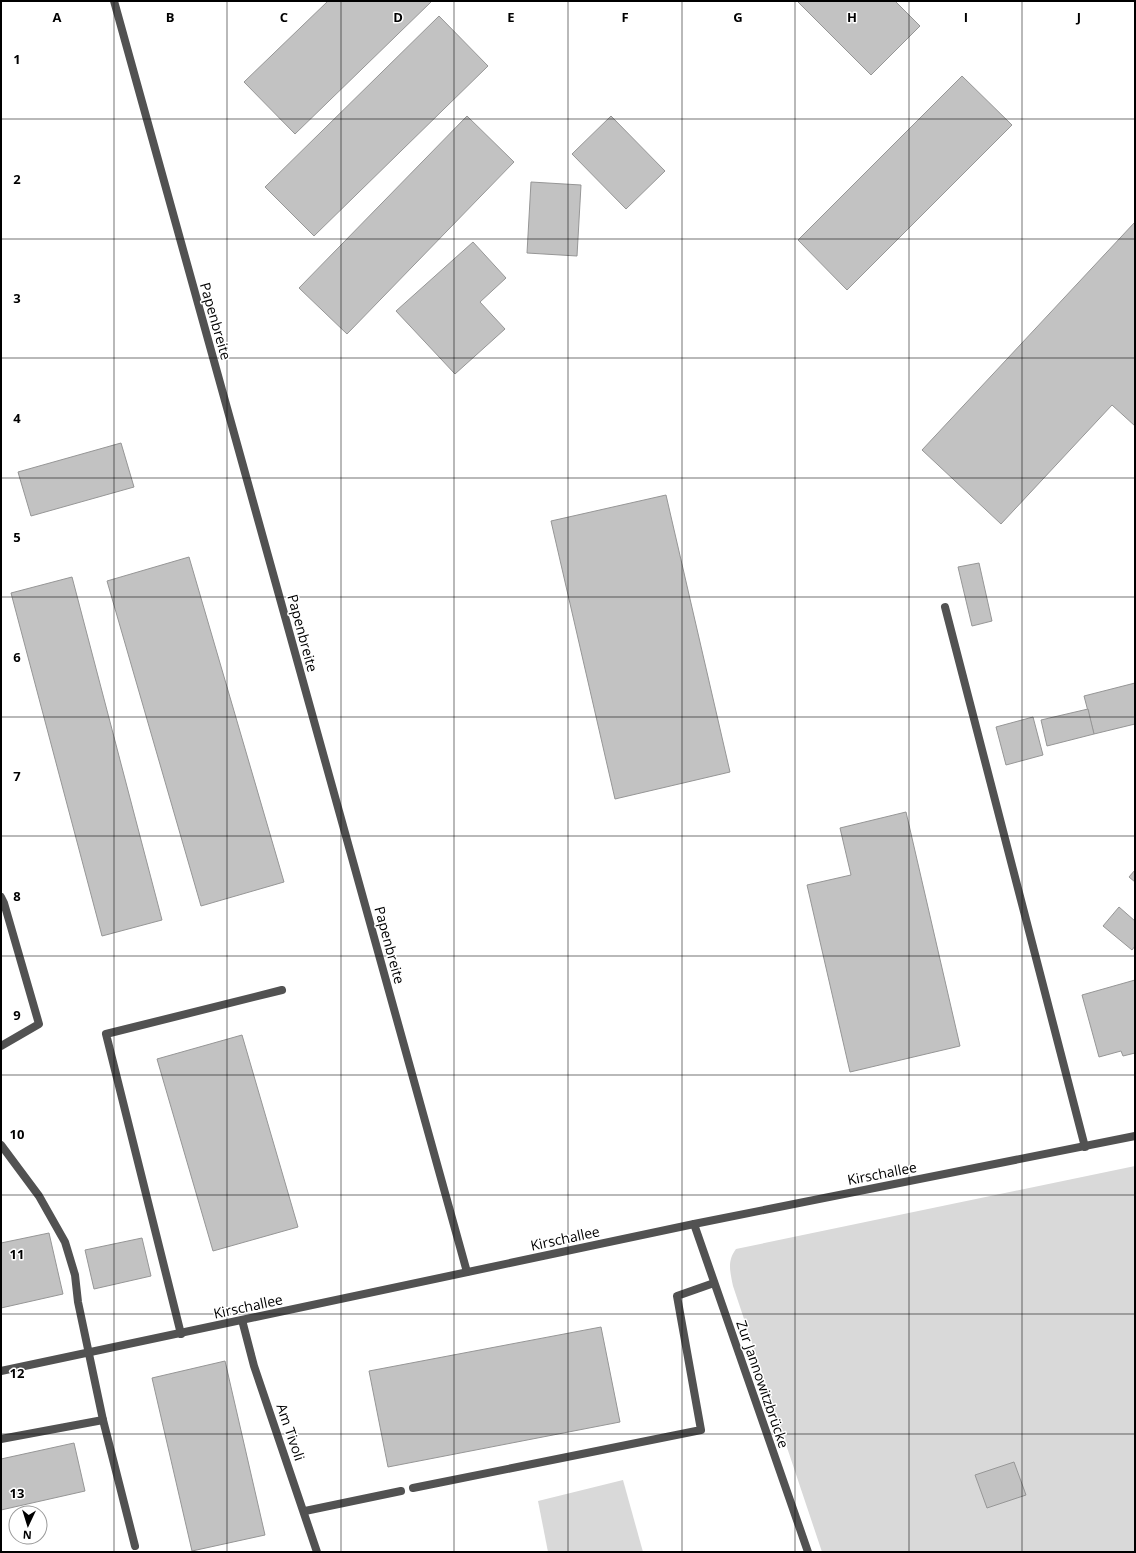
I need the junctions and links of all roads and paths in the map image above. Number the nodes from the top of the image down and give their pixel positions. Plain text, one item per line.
1 (114, 1) edge
2 (944, 607) dead end
3 (1, 898) edge
4 (282, 990) dead end
5 (1, 1046) edge
6 (1135, 1136) edge
7 (1, 1145) edge
8 (1085, 1147) junction
9 (694, 1224) junction
10 (467, 1272) junction
11 (714, 1283) junction
12 (242, 1320) junction
13 (181, 1334) junction
14 (89, 1353) junction
15 (1, 1371) edge
16 (103, 1420) junction
17 (1, 1439) edge
18 (413, 1488) dead end
19 (401, 1491) dead end
20 (305, 1511) junction
21 (135, 1546) dead end
22 (317, 1552) edge
23 (808, 1552) edge

1 - 10 street, Papenbreite
2 - 8 street
3 - 5 street
4 - 13 street
6 - 8 street, Kirschallee
7 - 14 street
8 - 9 street, Kirschallee
9 - 10 street, Kirschallee
9 - 11 street, Zur Jannowitzbrücke
10 - 12 street, Kirschallee
11 - 18 street
11 - 23 street, Zur Jannowitzbrücke
12 - 13 street, Kirschallee
12 - 20 street, Am Tivoli
13 - 14 street, Kirschallee
14 - 15 street, Kirschallee
14 - 16 street
16 - 17 street
16 - 21 street
19 - 20 street
20 - 22 street, Am Tivoli

